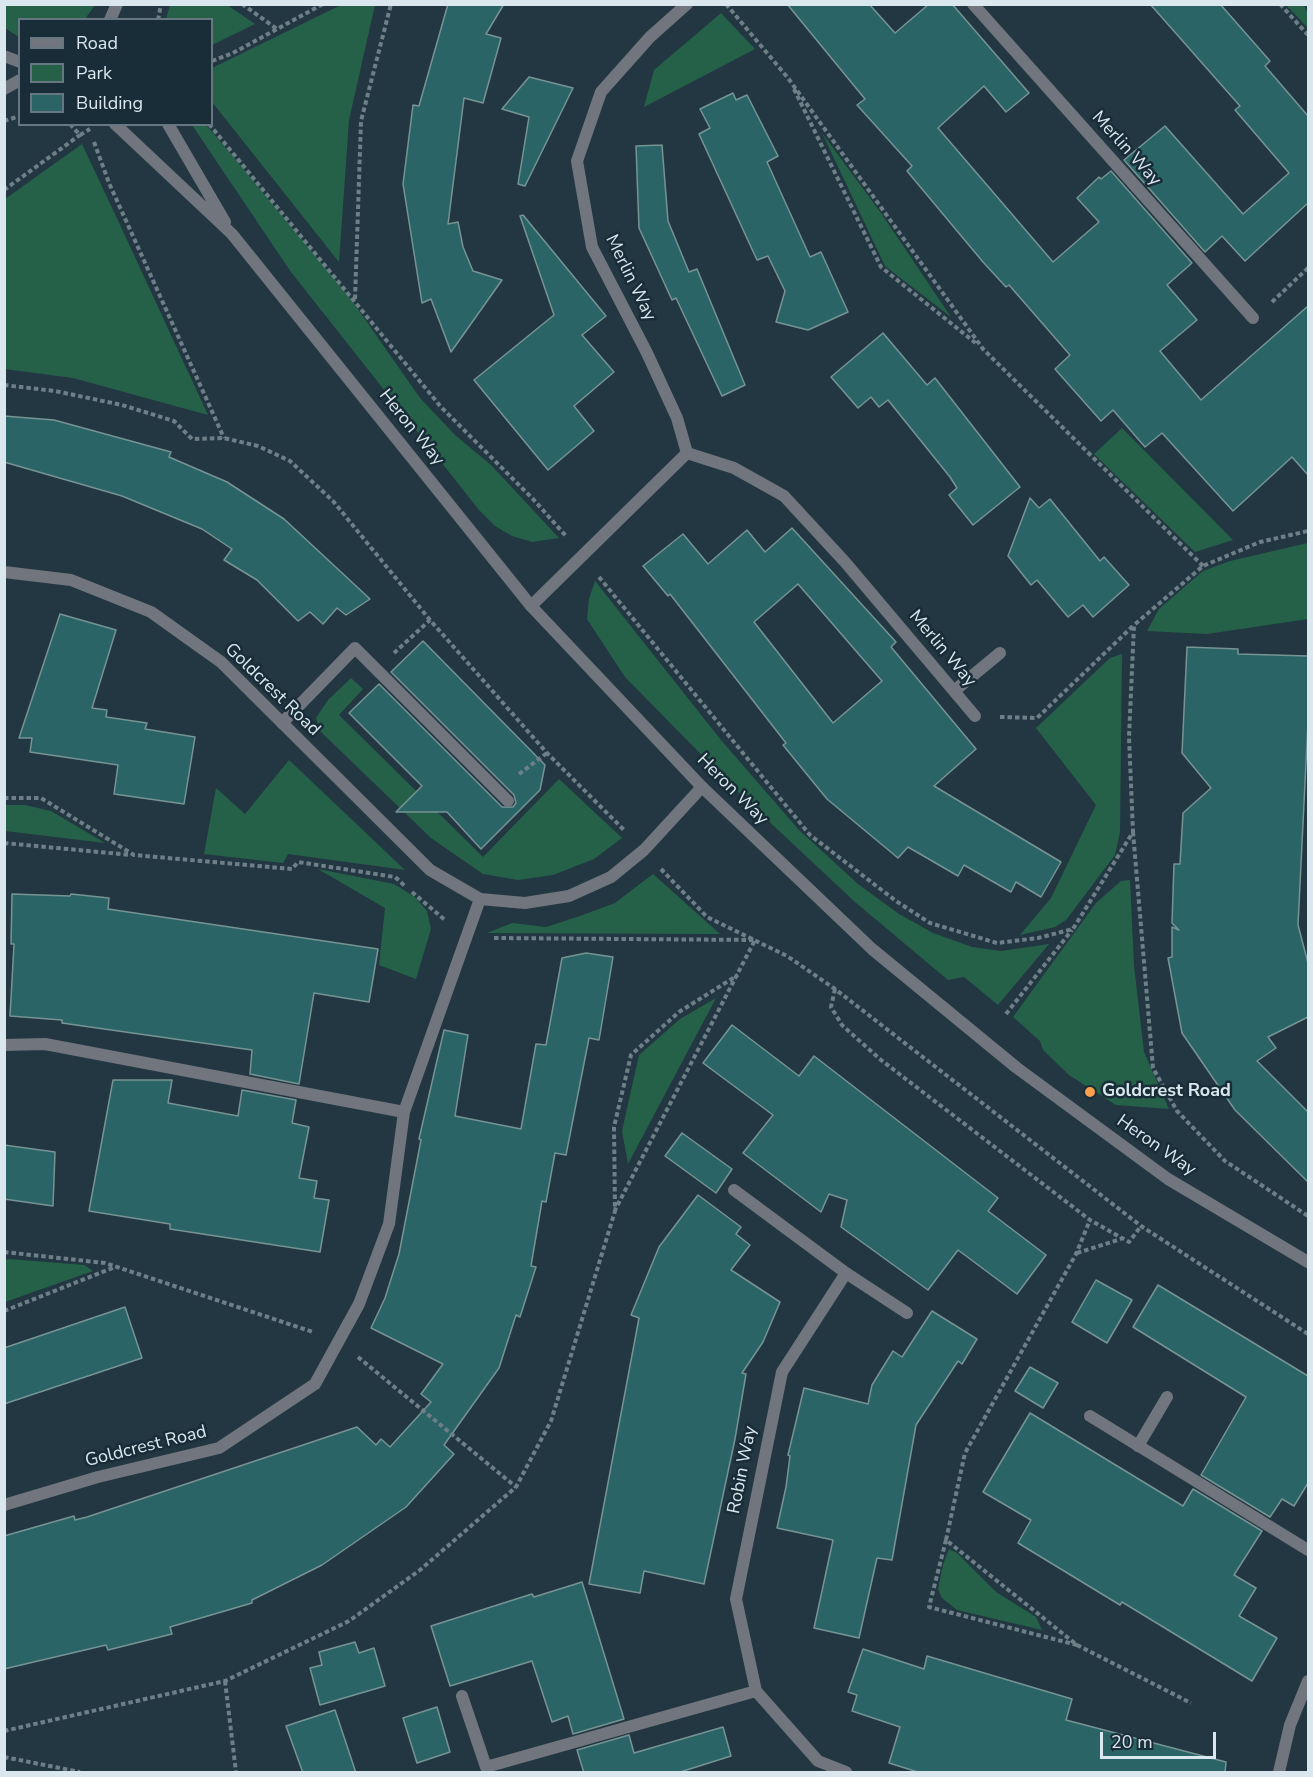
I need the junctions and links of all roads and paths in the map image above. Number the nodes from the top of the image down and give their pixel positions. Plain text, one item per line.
1 (242, 4) edge
2 (323, 4) edge
3 (391, 4) edge
4 (687, 4) edge
5 (726, 4) edge
6 (973, 4) edge
7 (1280, 4) edge
8 (277, 29) junction
9 (1308, 35) edge
10 (213, 61) edge
11 (788, 78) junction
12 (18, 81) edge
13 (4, 89) edge
14 (72, 126) edge
15 (94, 126) edge
16 (117, 126) edge
17 (169, 126) edge
18 (211, 126) edge
19 (90, 129) junction
20 (80, 135) junction
21 (4, 190) edge
22 (232, 234) junction
23 (1308, 268) edge
24 (355, 299) junction
25 (1253, 318) joint
26 (983, 349) junction
27 (4, 385) edge
28 (224, 438) junction
29 (687, 453) junction
30 (1308, 531) edge
31 (581, 554) junction
32 (1203, 566) junction
33 (4, 572) edge
34 (531, 606) junction
35 (430, 620) junction
36 (1134, 625) junction
37 (1000, 653) dead end
38 (376, 670) junction
39 (954, 691) junction
40 (975, 716) joint
41 (282, 723) junction
42 (547, 753) junction
43 (702, 787) junction
44 (497, 791) junction
45 (4, 798) edge
46 (508, 801) dead end
47 (1133, 832) junction
48 (4, 843) edge
49 (644, 850) junction
50 (134, 855) junction
51 (480, 898) junction
52 (1073, 929) junction
53 (465, 938) junction
54 (755, 940) junction
55 (738, 975) junction
56 (836, 988) junction
57 (1006, 1014) dead end
58 (4, 1045) edge
59 (404, 1112) junction
60 (734, 1190) dead end
61 (615, 1211) junction
62 (1308, 1216) edge
63 (1090, 1220) junction
64 (1141, 1226) junction
65 (1122, 1238) junction
66 (4, 1252) edge
67 (1076, 1254) junction
68 (1308, 1262) edge
69 (117, 1267) junction
70 (846, 1273) junction
71 (4, 1311) edge
72 (907, 1312) dead end
73 (1308, 1334) edge
74 (339, 1340) junction
75 (1167, 1397) dead end
76 (1090, 1416) dead end
77 (1138, 1446) junction
78 (516, 1487) junction
79 (4, 1505) edge
80 (946, 1540) junction
81 (1308, 1550) edge
82 (1077, 1645) junction
83 (225, 1681) junction
84 (1308, 1681) edge
85 (756, 1691) junction
86 (462, 1696) dead end
87 (1191, 1703) dead end
88 (4, 1731) edge
89 (4, 1757) edge
90 (487, 1770) edge
91 (80, 1773) edge
92 (236, 1773) edge
93 (846, 1773) edge
94 (1279, 1773) edge

1 - 8 path
2 - 8 path
3 - 24 path
4 - 29 street, Merlin Way
5 - 11 path
6 - 25 street, Merlin Way
7 - 9 path
8 - 10 path
11 - 26 path
11 - 26 path
12 - 13 street
14 - 20 path
15 - 19 path
16 - 22 street, Heron Way
17 - 22 street, Heron Way
18 - 24 path
19 - 20 path
19 - 28 path
20 - 21 path
22 - 34 street, Heron Way
23 - 25 path
24 - 31 path
26 - 32 path
27 - 28 path
28 - 35 path
29 - 31 street
29 - 39 street, Merlin Way
30 - 32 path
31 - 34 street
31 - 52 path
32 - 36 path
33 - 41 street, Goldcrest Road
34 - 43 street, Heron Way
35 - 38 path
35 - 42 path
36 - 40 path
36 - 47 path
37 - 39 street
38 - 41 street
38 - 44 street
39 - 40 street, Merlin Way
41 - 51 street, Goldcrest Road
42 - 44 path
42 - 49 path
43 - 49 street, Goldcrest Road
43 - 68 street, Heron Way
44 - 46 street
45 - 50 path
47 - 52 path
47 - 62 path
48 - 50 path
49 - 51 street, Goldcrest Road
49 - 54 path
50 - 53 path
51 - 53 street, Goldcrest Road
52 - 57 path
53 - 54 path
53 - 59 street, Goldcrest Road
54 - 55 path
54 - 56 path
55 - 61 path
55 - 61 path
56 - 63 path
56 - 64 path
58 - 59 street
59 - 74 street, Goldcrest Road
60 - 70 street
61 - 78 path
63 - 65 path
63 - 67 path
64 - 65 path
64 - 73 path
65 - 67 path
66 - 69 path
67 - 80 path
69 - 71 path
69 - 74 path
70 - 72 street
70 - 85 street, Robin Way
74 - 78 path
74 - 79 street, Goldcrest Road
75 - 77 street
76 - 77 street
77 - 81 street
78 - 83 path
80 - 82 path
80 - 82 path
82 - 87 path
83 - 88 path
83 - 92 path
84 - 94 street
85 - 90 street
85 - 93 street, Robin Way
86 - 90 street
89 - 91 path

